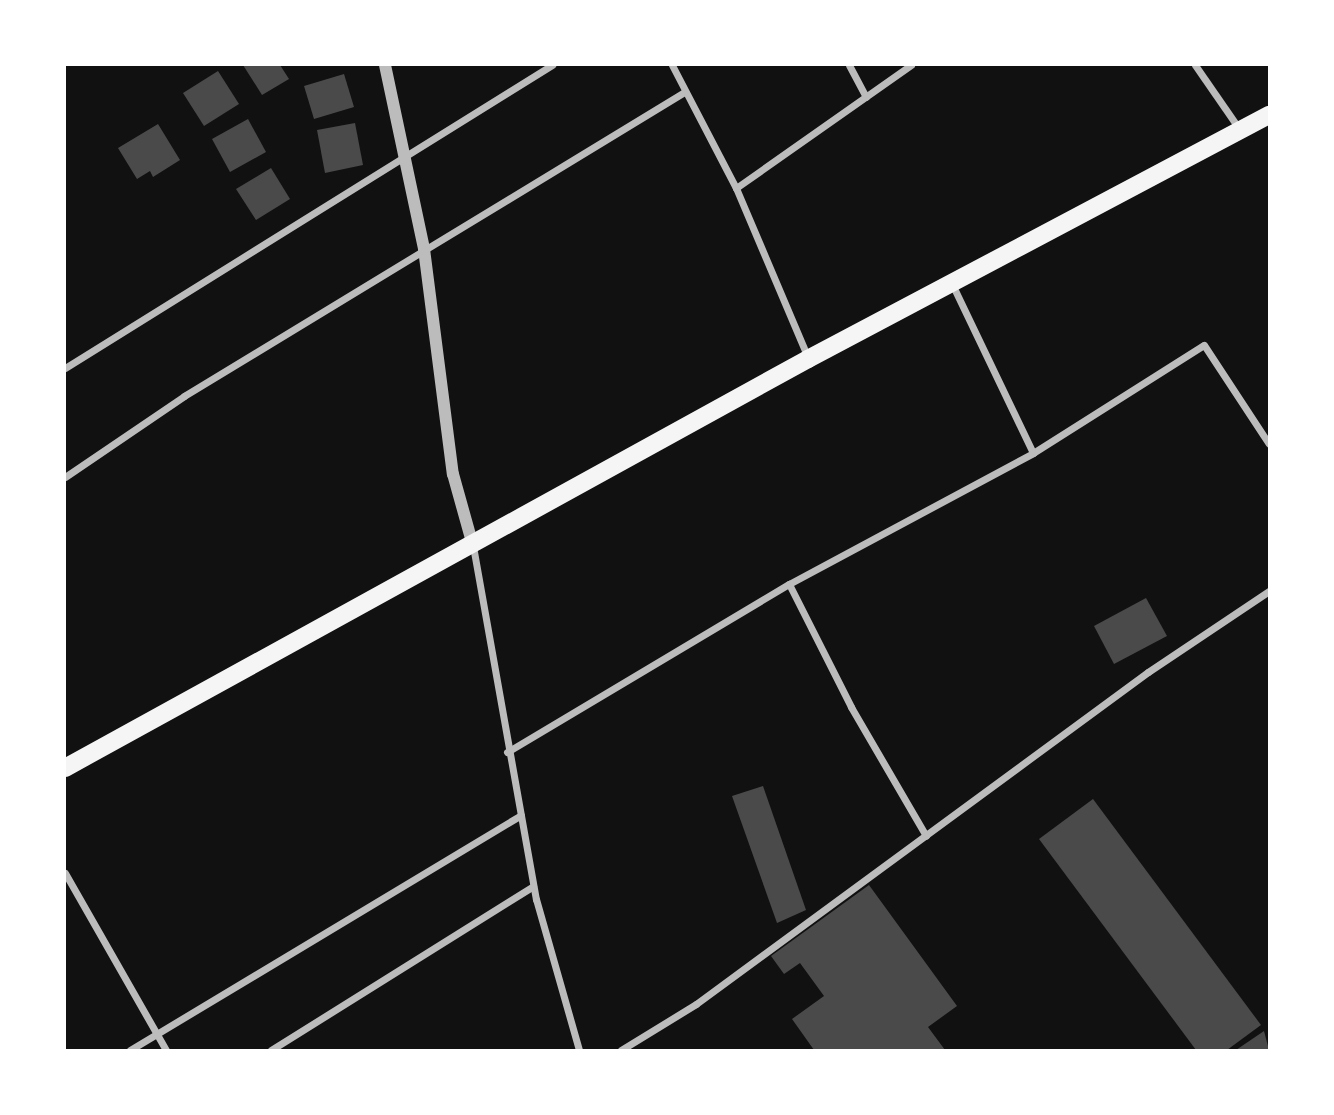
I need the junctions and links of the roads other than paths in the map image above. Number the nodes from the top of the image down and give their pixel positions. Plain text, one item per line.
1 (385, 65) edge
2 (552, 65) edge
3 (672, 65) edge
4 (849, 65) edge
5 (911, 65) edge
6 (1195, 65) edge
7 (683, 93) junction
8 (866, 97) junction
9 (1269, 115) edge
10 (1240, 131) junction
11 (406, 155) junction
12 (736, 188) junction
13 (424, 249) junction
14 (953, 286) junction
15 (808, 359) junction
16 (65, 368) edge
17 (1269, 444) edge
18 (1033, 453) junction
19 (65, 477) edge
20 (472, 542) junction
21 (789, 584) junction
22 (1269, 591) edge
23 (507, 752) junction
24 (65, 768) edge
25 (520, 815) junction
26 (926, 836) junction
27 (65, 873) edge
28 (533, 886) junction
29 (156, 1033) junction
30 (130, 1050) edge
31 (166, 1050) edge
32 (271, 1050) edge
33 (579, 1050) edge
34 (621, 1050) edge

1 - 11 street
2 - 11 street
3 - 7 street
4 - 8 street
5 - 8 street
6 - 10 street
7 - 12 street
7 - 13 street
8 - 12 street
9 - 10 main road
10 - 14 main road
11 - 13 street
11 - 16 street
12 - 15 street
13 - 19 street
13 - 20 street
14 - 15 main road
14 - 18 street
15 - 20 main road
17 - 18 street
18 - 21 street
20 - 23 street
20 - 24 main road
21 - 23 street
21 - 26 street
22 - 26 street
23 - 25 street
25 - 28 street
25 - 29 street
26 - 34 street
27 - 29 street
28 - 32 street
28 - 33 street
29 - 30 street
29 - 31 street

